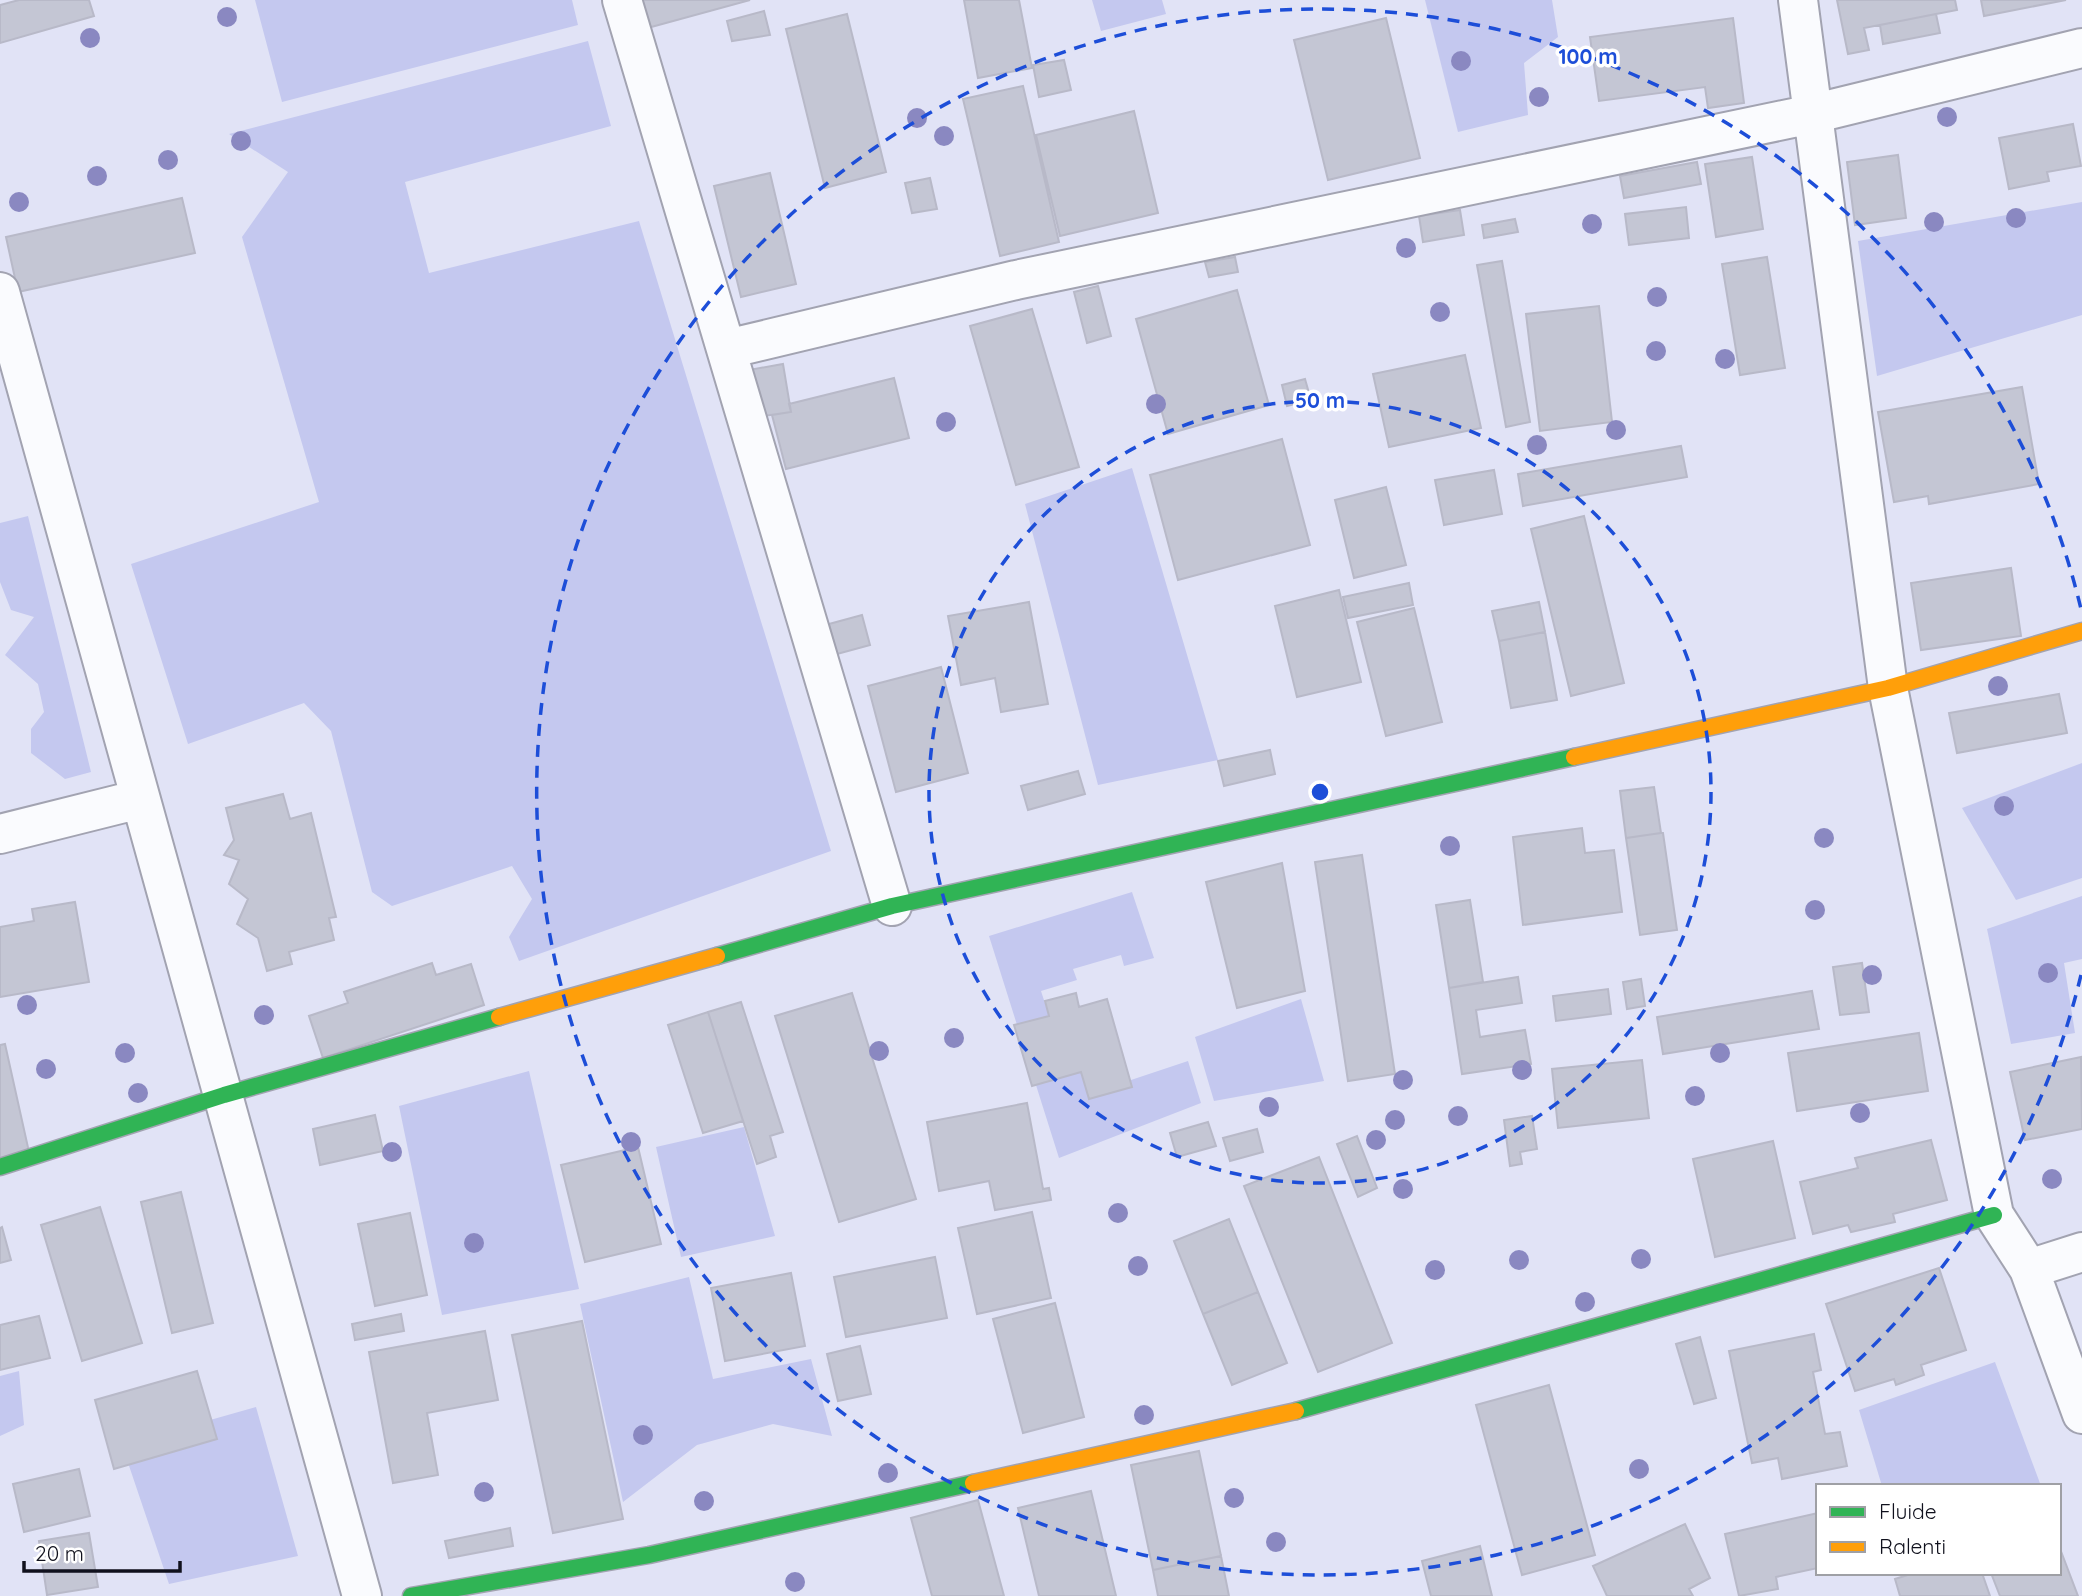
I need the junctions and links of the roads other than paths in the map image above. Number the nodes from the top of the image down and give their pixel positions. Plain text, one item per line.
1 (622, 0) edge
2 (1798, 0) edge
3 (2082, 48) edge
4 (1812, 114) junction
5 (0, 292) edge
6 (727, 349) junction
7 (2082, 631) edge
8 (1888, 688) junction
9 (140, 799) junction
10 (0, 834) edge
11 (892, 906) junction
12 (224, 1095) junction
13 (0, 1167) edge
14 (1994, 1215) junction
15 (2082, 1252) edge
16 (2029, 1269) junction
17 (2082, 1414) edge
18 (362, 1596) edge
19 (411, 1596) edge

1 - 6 street
2 - 4 street
3 - 4 street
4 - 6 street
4 - 8 street
5 - 9 street
6 - 11 street
7 - 8 street
8 - 11 street
8 - 14 street
9 - 10 street
9 - 12 street
11 - 12 street
12 - 13 street
12 - 18 street
14 - 16 street
14 - 19 street
15 - 16 street
16 - 17 street

